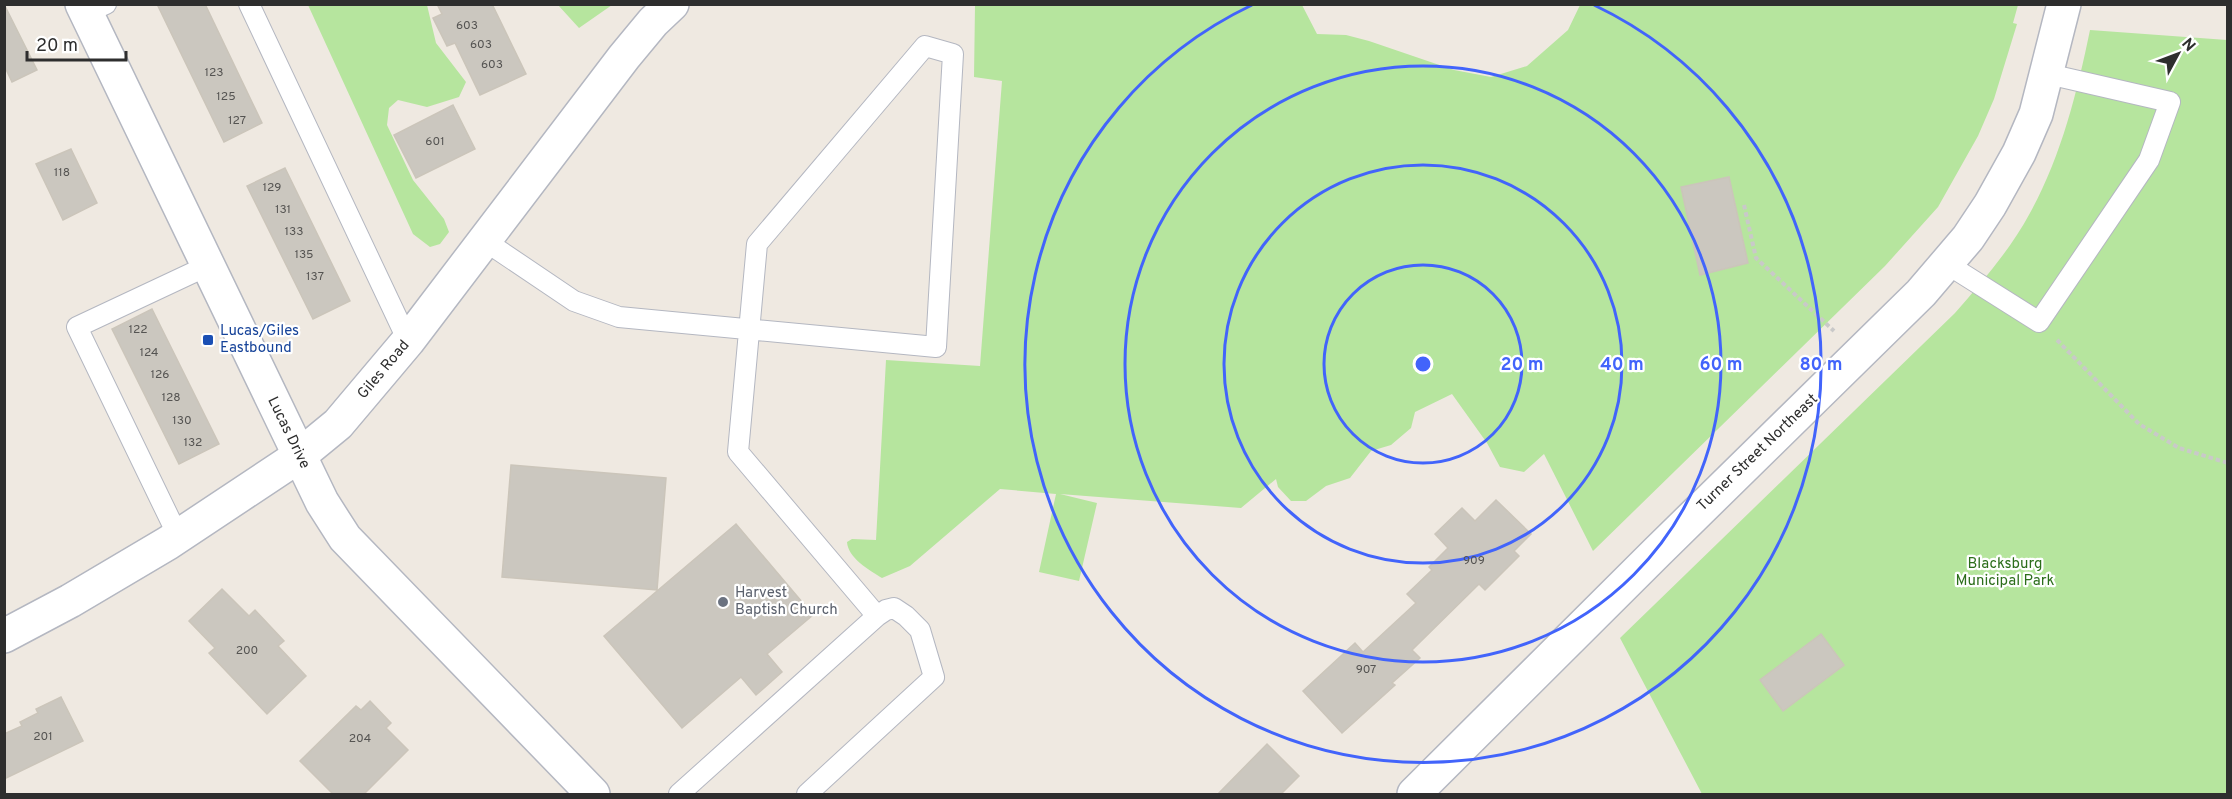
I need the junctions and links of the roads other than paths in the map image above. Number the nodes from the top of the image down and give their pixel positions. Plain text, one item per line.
1 (249, 4) edge
2 (672, 4) edge
3 (2064, 4) edge
4 (91, 7) edge
5 (2048, 74) junction
6 (485, 241) junction
7 (1947, 264) junction
8 (207, 266) junction
9 (749, 330) junction
10 (408, 341) junction
11 (299, 456) junction
12 (178, 536) junction
13 (877, 616) junction
14 (4, 636) edge
15 (593, 795) edge
16 (679, 795) edge
17 (807, 795) edge
18 (1414, 795) edge

1 - 10 lane
2 - 6 street, Giles Road
3 - 5 street, Turner Street Northeast
4 - 8 street, Lucas Drive
5 - 7 street, Turner Street Northeast
5 - 7 lane
6 - 9 lane
6 - 10 street, Giles Road
7 - 18 street, Turner Street Northeast
8 - 11 street, Lucas Drive
8 - 12 lane
9 - 9 lane
9 - 13 lane
10 - 11 street, Giles Road
11 - 12 street, Giles Road
11 - 15 street, Lucas Drive
12 - 14 street, Giles Road
13 - 16 lane
13 - 17 lane

